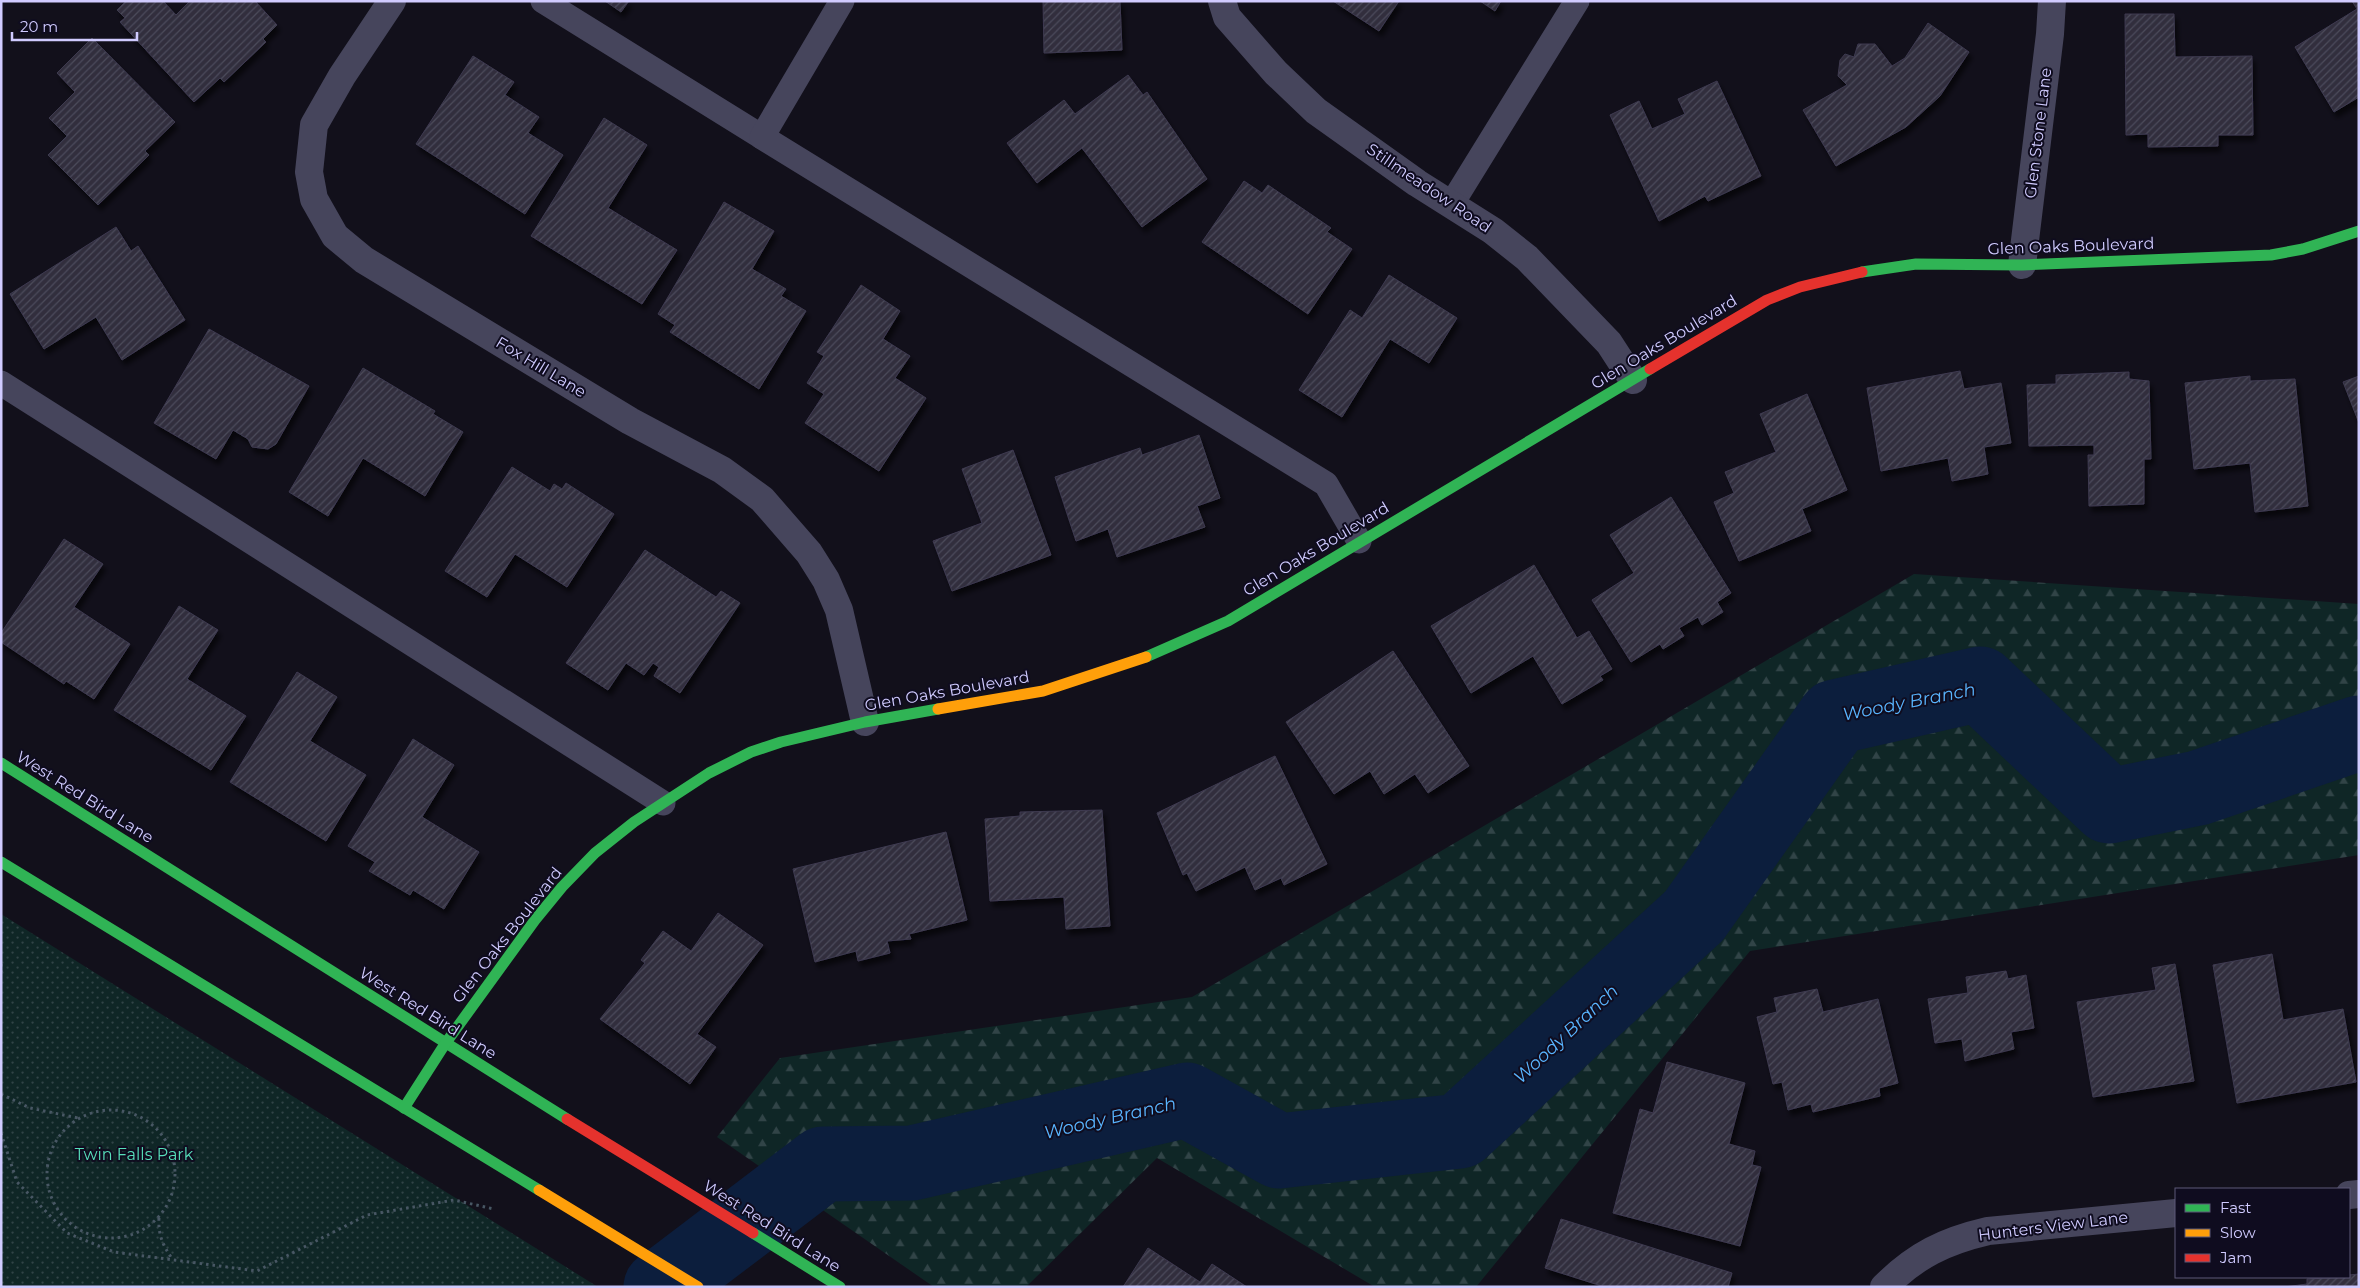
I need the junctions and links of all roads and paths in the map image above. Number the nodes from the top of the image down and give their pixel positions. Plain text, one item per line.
1 (392, 1) edge
2 (543, 1) edge
3 (842, 1) edge
4 (1222, 1) edge
5 (1577, 1) edge
6 (2052, 1) edge
7 (762, 137) junction
8 (1451, 204) junction
9 (2359, 232) edge
10 (2022, 266) junction
11 (1633, 380) junction
12 (1, 383) edge
13 (1359, 541) junction
14 (865, 722) junction
15 (1, 763) edge
16 (663, 803) junction
17 (1, 862) edge
18 (1, 964) edge
19 (1, 972) edge
20 (445, 1044) junction
21 (1, 1094) edge
22 (404, 1108) junction
23 (78, 1118) junction
24 (1, 1133) edge
25 (494, 1209) dead end
26 (2175, 1212) edge
27 (159, 1217) junction
28 (174, 1261) junction
29 (698, 1287) edge
30 (840, 1287) edge
31 (1884, 1287) edge

1 - 14 street, Fox Hill Lane
2 - 7 lane
3 - 7 lane
4 - 8 street, Stillmeadow Road
5 - 8 lane
6 - 10 street, Glen Stone Lane
7 - 13 lane
8 - 11 street, Stillmeadow Road
9 - 10 street, Glen Oaks Boulevard
10 - 11 street, Glen Oaks Boulevard
11 - 13 street, Glen Oaks Boulevard
12 - 16 lane
13 - 14 street, Glen Oaks Boulevard
14 - 16 street, Glen Oaks Boulevard
15 - 20 street, West Red Bird Lane
16 - 20 street, Glen Oaks Boulevard
17 - 22 street
18 - 19 path
20 - 22 street, Glen Oaks Boulevard
20 - 30 street, West Red Bird Lane
21 - 23 path
22 - 29 street
23 - 27 path
23 - 27 path
24 - 28 path
25 - 28 path
26 - 31 street, Hunters View Lane
27 - 28 path

